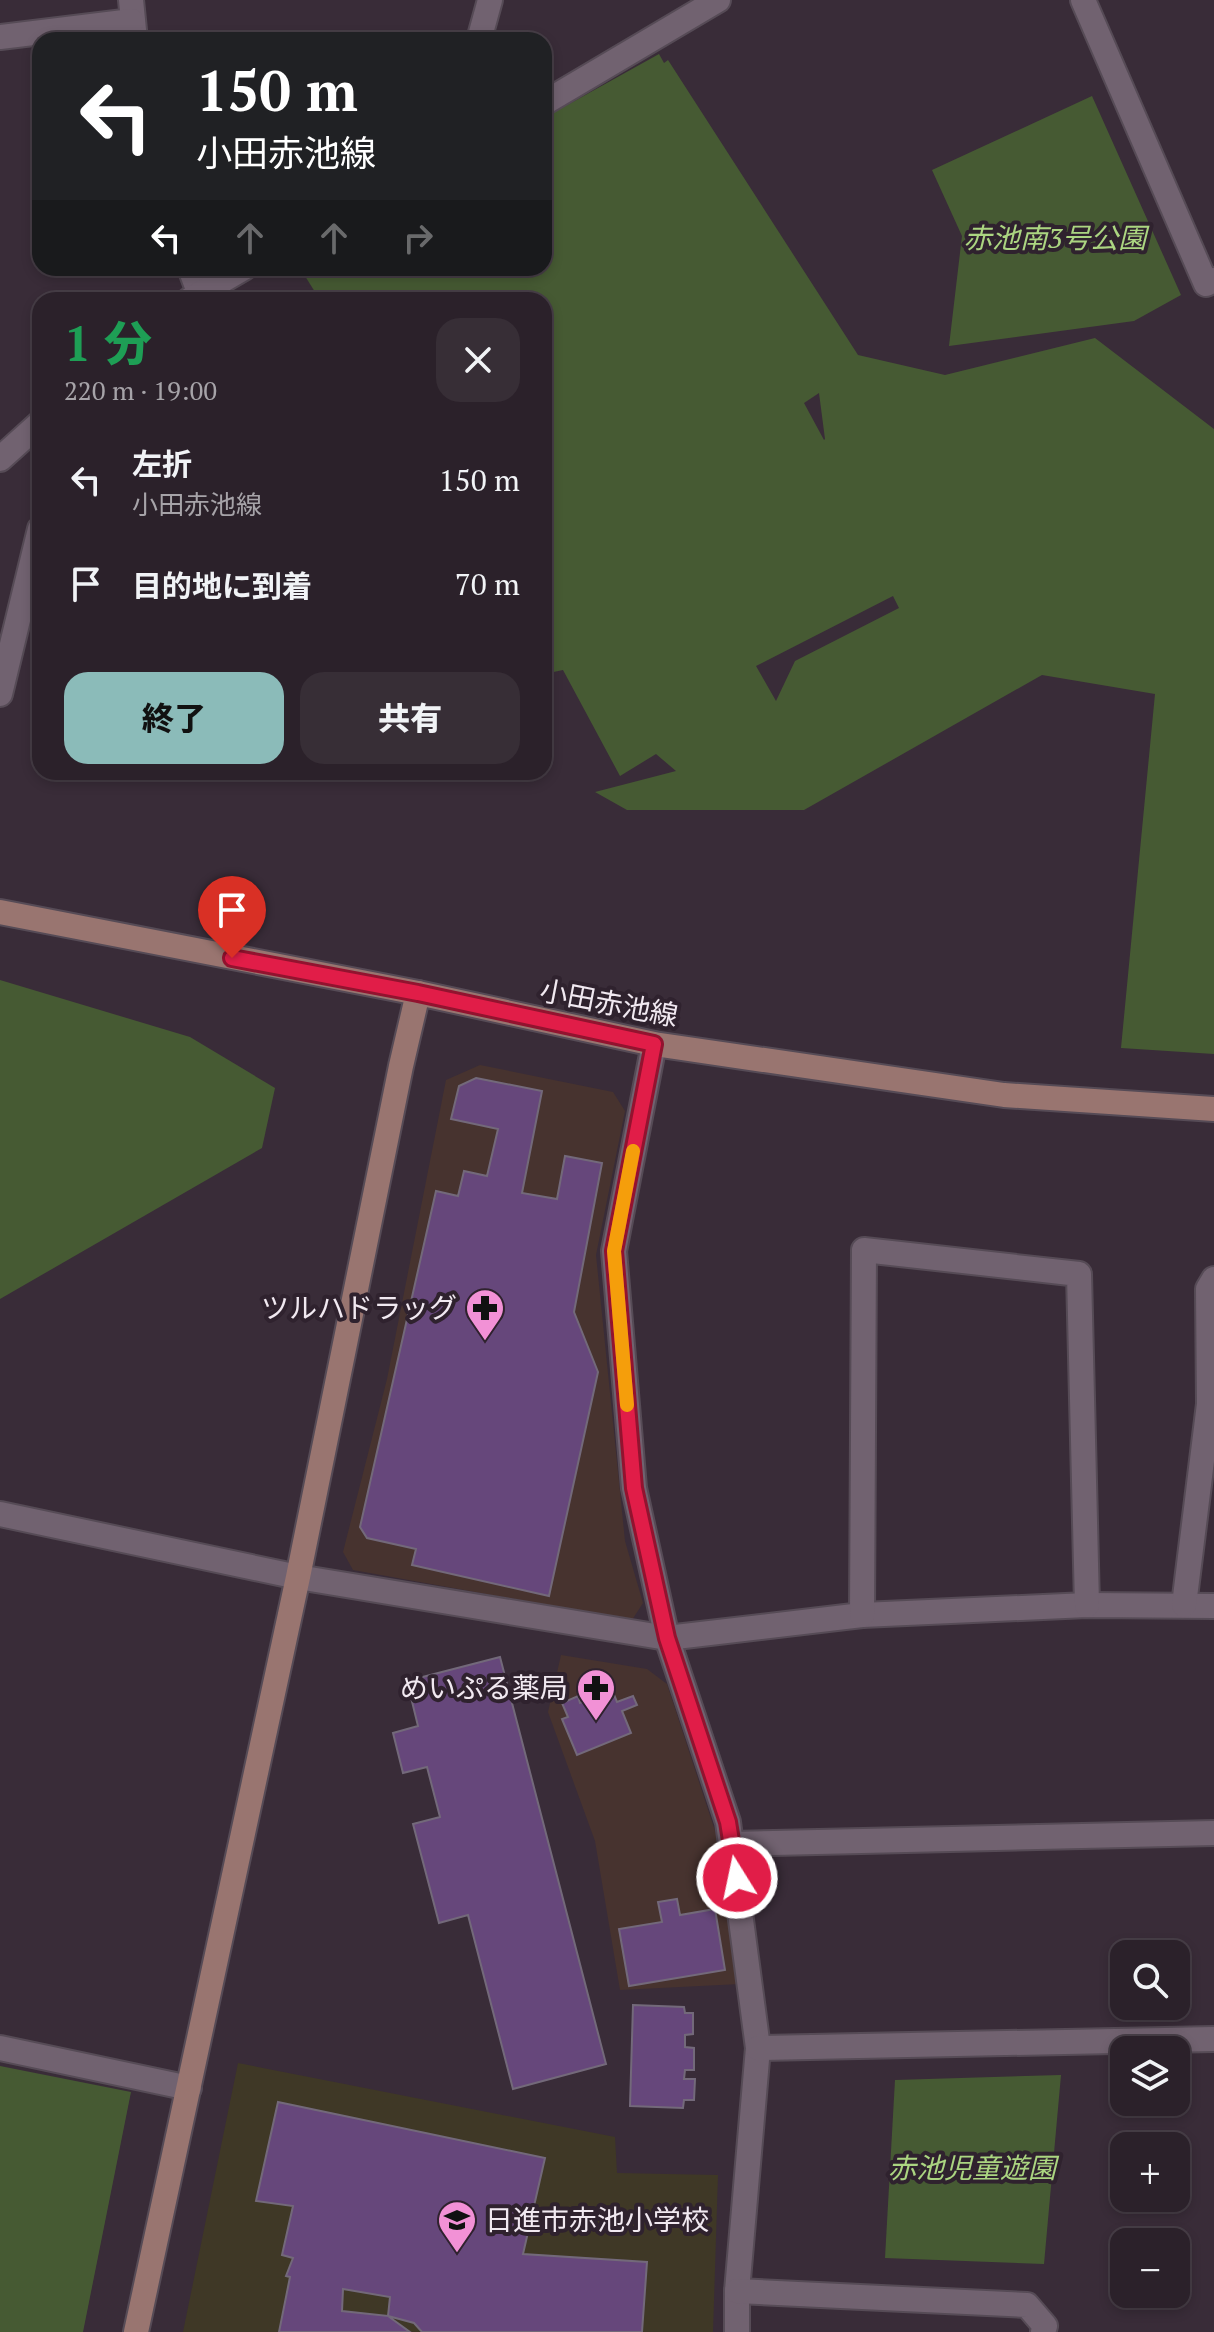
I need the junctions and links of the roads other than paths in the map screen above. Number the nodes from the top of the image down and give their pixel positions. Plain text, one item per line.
1 (490, 0) edge
2 (718, 0) edge
3 (1083, 0) edge
4 (133, 20) edge
5 (39, 32) edge
6 (481, 32) edge
7 (32, 33) edge
8 (0, 37) edge
9 (552, 98) edge
10 (230, 276) edge
11 (1214, 280) edge
12 (201, 292) edge
13 (32, 430) edge
14 (0, 459) edge
15 (32, 562) edge
16 (0, 694) edge
17 (0, 912) edge
18 (418, 993) junction
19 (654, 1044) junction
20 (1214, 1109) edge
21 (1214, 1279) edge
22 (1212, 1404) edge
23 (0, 1514) edge
24 (298, 1577) junction
25 (1087, 1605) junction
26 (1184, 1605) junction
27 (1214, 1606) edge
28 (862, 1615) junction
29 (667, 1638) junction
30 (1214, 1833) edge
31 (731, 1844) junction
32 (1214, 2039) edge
33 (0, 2048) edge
34 (758, 2048) junction
35 (189, 2088) junction
36 (737, 2291) junction
37 (136, 2332) edge
38 (737, 2332) edge
39 (1043, 2332) edge

1 - 6 street
2 - 9 street
3 - 11 street
4 - 5 street
7 - 8 street
10 - 12 street
13 - 14 street
15 - 16 street
17 - 18 street, 小田赤池線
18 - 19 street, 小田赤池線
18 - 24 street
19 - 20 street, 小田赤池線
19 - 29 street
21 - 22 street
22 - 26 street
23 - 24 street
24 - 29 street
24 - 35 street
25 - 26 street
25 - 28 street
25 - 28 street
26 - 27 street
28 - 29 street
29 - 31 street
30 - 31 street
31 - 34 street
32 - 34 street
33 - 35 street
34 - 36 street
35 - 37 street
36 - 38 street
36 - 39 street

